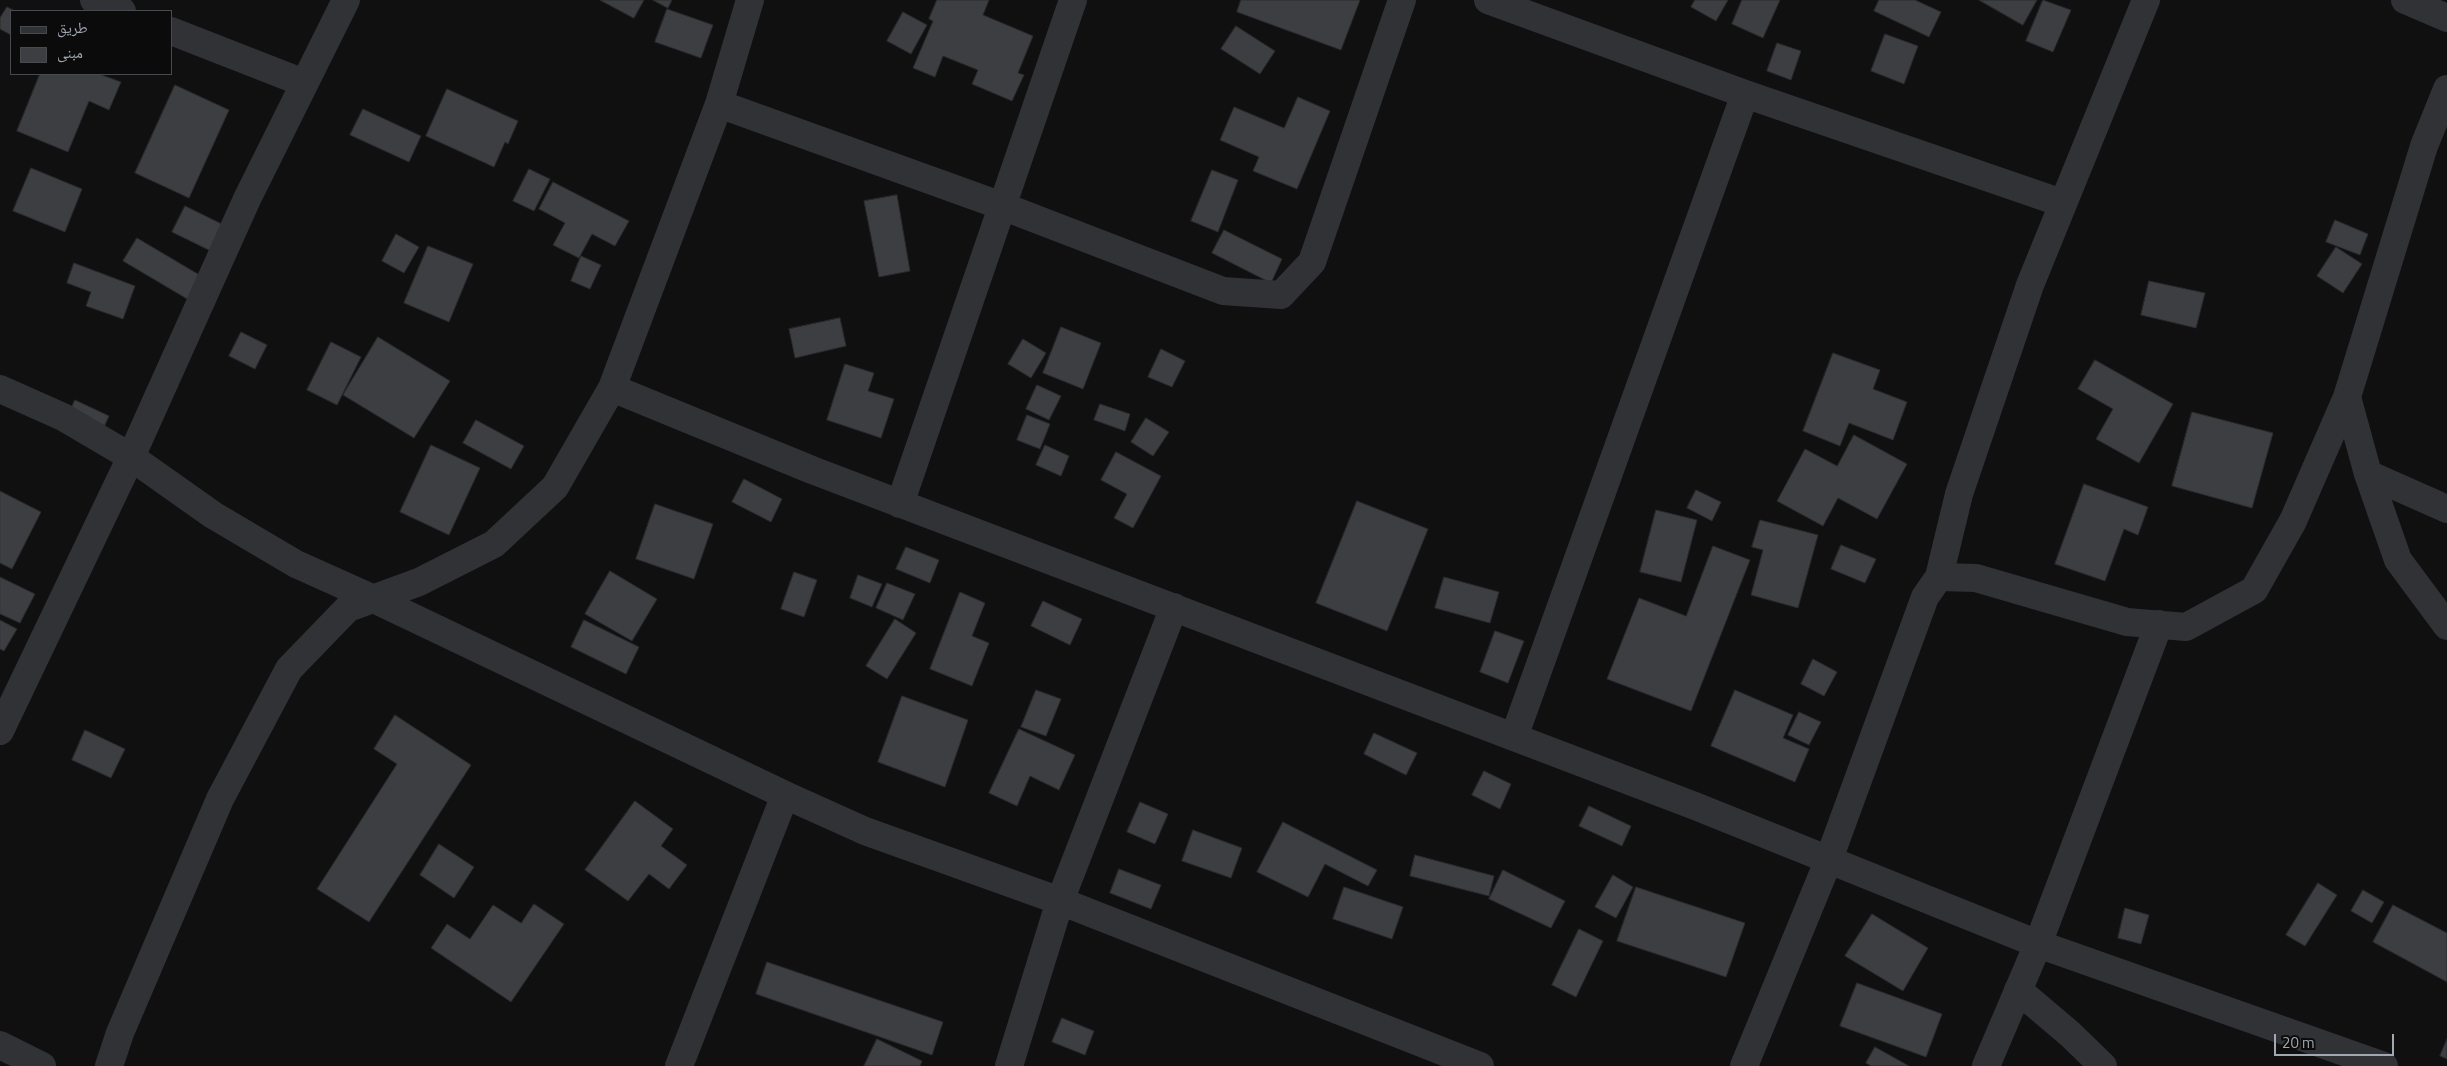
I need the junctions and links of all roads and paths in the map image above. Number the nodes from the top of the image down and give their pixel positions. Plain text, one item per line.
1 (94, 0) edge
2 (346, 0) edge
3 (750, 0) edge
4 (1073, 0) edge
5 (1402, 0) edge
6 (1488, 0) edge
7 (2146, 0) edge
8 (2404, 0) edge
9 (119, 10) edge
10 (2447, 18) edge
11 (172, 31) edge
12 (304, 83) junction
13 (2447, 89) edge
14 (1745, 94) junction
15 (719, 104) junction
16 (2062, 203) junction
17 (1002, 206) junction
18 (612, 388) junction
19 (0, 389) edge
20 (2347, 398) junction
21 (131, 457) junction
22 (2368, 474) junction
23 (900, 504) junction
24 (2447, 509) edge
25 (1939, 577) junction
26 (374, 599) junction
27 (1174, 607) junction
28 (2159, 624) junction
29 (2447, 626) edge
30 (6, 701) edge
31 (0, 730) edge
32 (1514, 737) junction
33 (785, 795) junction
34 (1828, 859) junction
35 (1060, 902) junction
36 (2038, 944) junction
37 (2018, 990) junction
38 (0, 1045) edge
39 (42, 1066) edge
40 (109, 1066) edge
41 (679, 1066) edge
42 (1009, 1066) edge
43 (1480, 1066) edge
44 (1744, 1066) edge
45 (1986, 1066) edge
46 (2103, 1066) edge
47 (2384, 1066) edge

1 - 9 street
2 - 12 street
3 - 15 street
4 - 17 street
5 - 17 street
6 - 14 street
7 - 16 street
8 - 10 street
11 - 12 street
12 - 21 street
13 - 20 street
14 - 16 street
14 - 32 street
15 - 17 street
15 - 18 street
16 - 25 street
17 - 23 street
18 - 23 street
18 - 26 street
19 - 21 street
20 - 22 street
20 - 28 street
21 - 26 street
21 - 30 street
22 - 24 street
22 - 29 street
23 - 27 street
25 - 28 street
25 - 34 street
26 - 33 street
26 - 40 street
27 - 32 street
27 - 35 street
28 - 36 street
30 - 31 street
32 - 34 street
33 - 35 street
33 - 41 street
34 - 36 street
34 - 44 street
35 - 42 street
35 - 43 street
36 - 37 street
36 - 47 street
37 - 45 street
37 - 46 street
38 - 39 street

